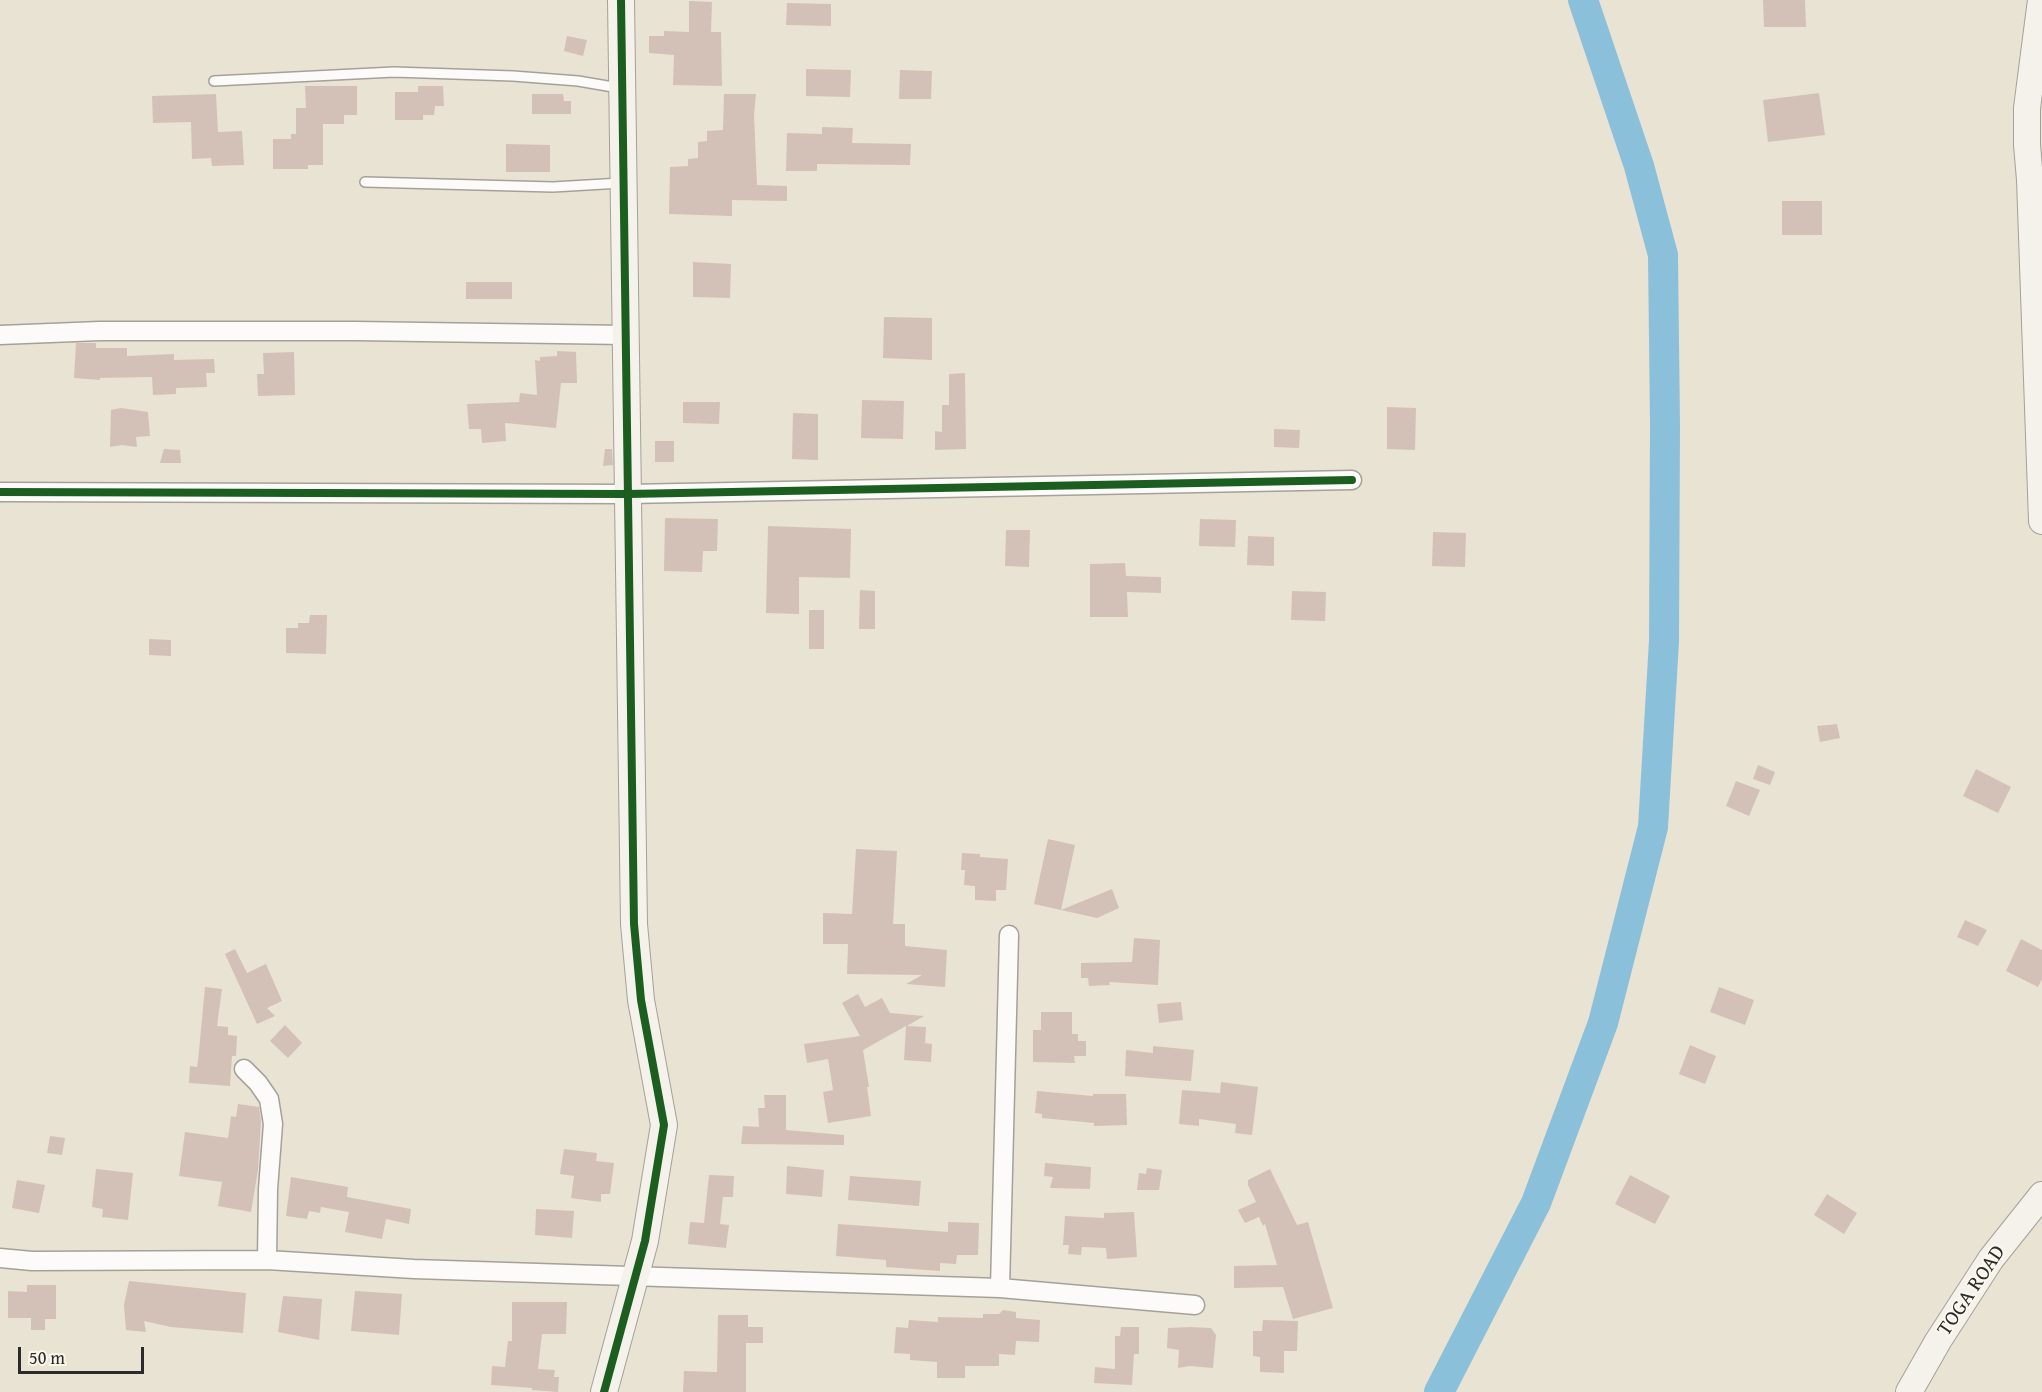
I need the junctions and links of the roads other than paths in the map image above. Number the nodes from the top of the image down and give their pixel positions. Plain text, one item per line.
1 (621, 0) edge
2 (2041, 0) edge
3 (214, 81) dead end
4 (622, 88) junction
5 (365, 182) dead end
6 (624, 183) junction
7 (2039, 329) edge
8 (0, 335) edge
9 (626, 335) junction
10 (1352, 480) dead end
11 (0, 492) edge
12 (628, 494) junction
13 (2042, 520) edge
14 (1009, 935) dead end
15 (244, 1069) dead end
16 (2042, 1195) edge
17 (0, 1258) edge
18 (267, 1260) junction
19 (636, 1275) junction
20 (1000, 1288) junction
21 (1195, 1305) dead end
22 (604, 1392) edge
23 (1909, 1392) edge

1 - 4 street
2 - 7 street
3 - 4 lane
4 - 6 street
5 - 6 lane
6 - 9 street
7 - 13 street
8 - 9 street
9 - 12 street
10 - 12 street
11 - 12 street
12 - 19 street
14 - 20 street
15 - 18 street
16 - 23 street, TOGA ROAD
17 - 18 street
18 - 19 street
19 - 20 street
19 - 22 street
20 - 21 street

